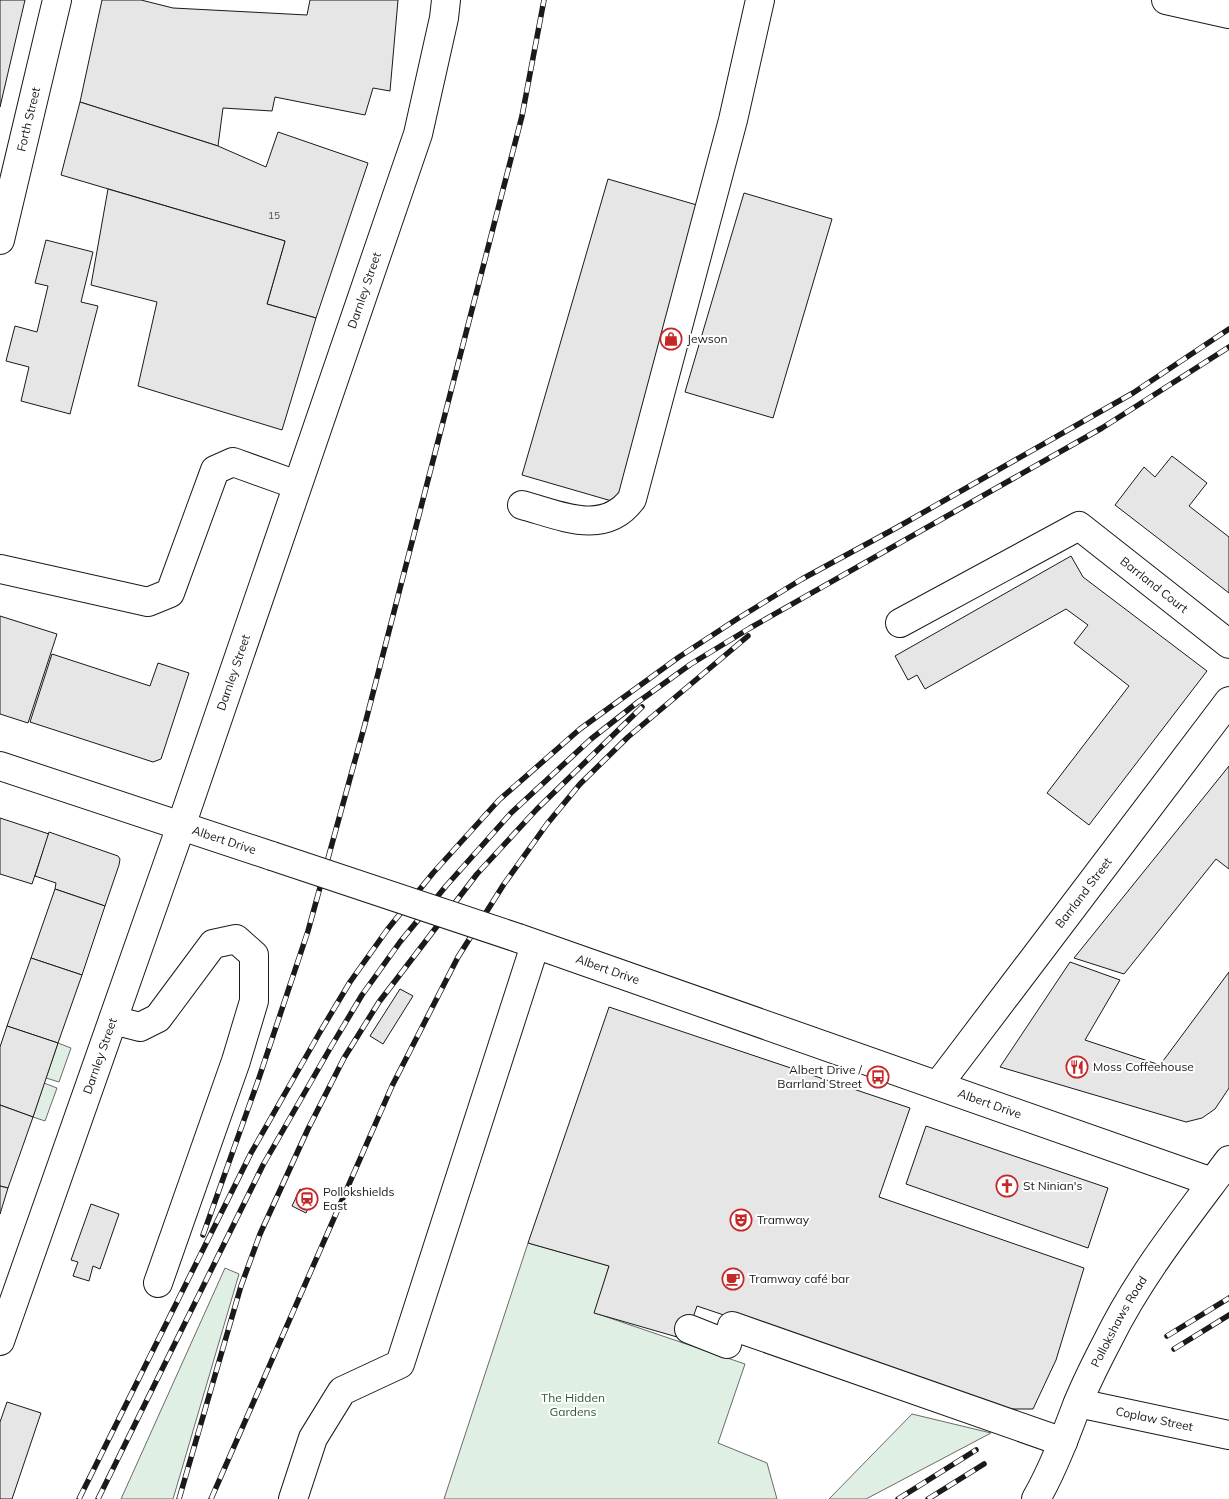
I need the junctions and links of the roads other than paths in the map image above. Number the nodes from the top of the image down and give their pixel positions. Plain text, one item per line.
1 (57, 0) edge
2 (446, 0) edge
3 (760, 0) edge
4 (1166, 0) edge
5 (1229, 14) edge
6 (0, 240) edge
7 (297, 485) junction
8 (522, 505) dead end
9 (0, 569) edge
10 (900, 624) dead end
11 (1229, 644) edge
12 (1229, 701) edge
13 (0, 766) edge
14 (181, 826) junction
15 (527, 942) junction
16 (113, 1020) junction
17 (938, 1085) junction
18 (1229, 1160) edge
19 (1212, 1182) junction
20 (158, 1283) dead end
21 (689, 1329) dead end
22 (0, 1341) edge
23 (1078, 1403) junction
24 (1229, 1434) edge
25 (1064, 1442) junction
26 (293, 1499) edge
27 (1036, 1499) edge

1 - 6 street, Forth Street
2 - 7 street, Darnley Street
3 - 8 street
4 - 5 street
7 - 9 street
7 - 14 street, Darnley Street
10 - 11 street, Barrland Court
12 - 17 street, Barrland Street
13 - 14 street, Albert Drive
14 - 15 street, Albert Drive, bridge
14 - 16 street, Darnley Street
15 - 17 street, Albert Drive
15 - 26 street
16 - 20 street
16 - 22 street, Darnley Street
17 - 19 street, Albert Drive
18 - 19 street, Pollokshaws Road
19 - 23 street, Pollokshaws Road
21 - 25 street
23 - 24 street, Coplaw Street
23 - 25 street, Pollokshaws Road
25 - 27 street, Pollokshaws Road

